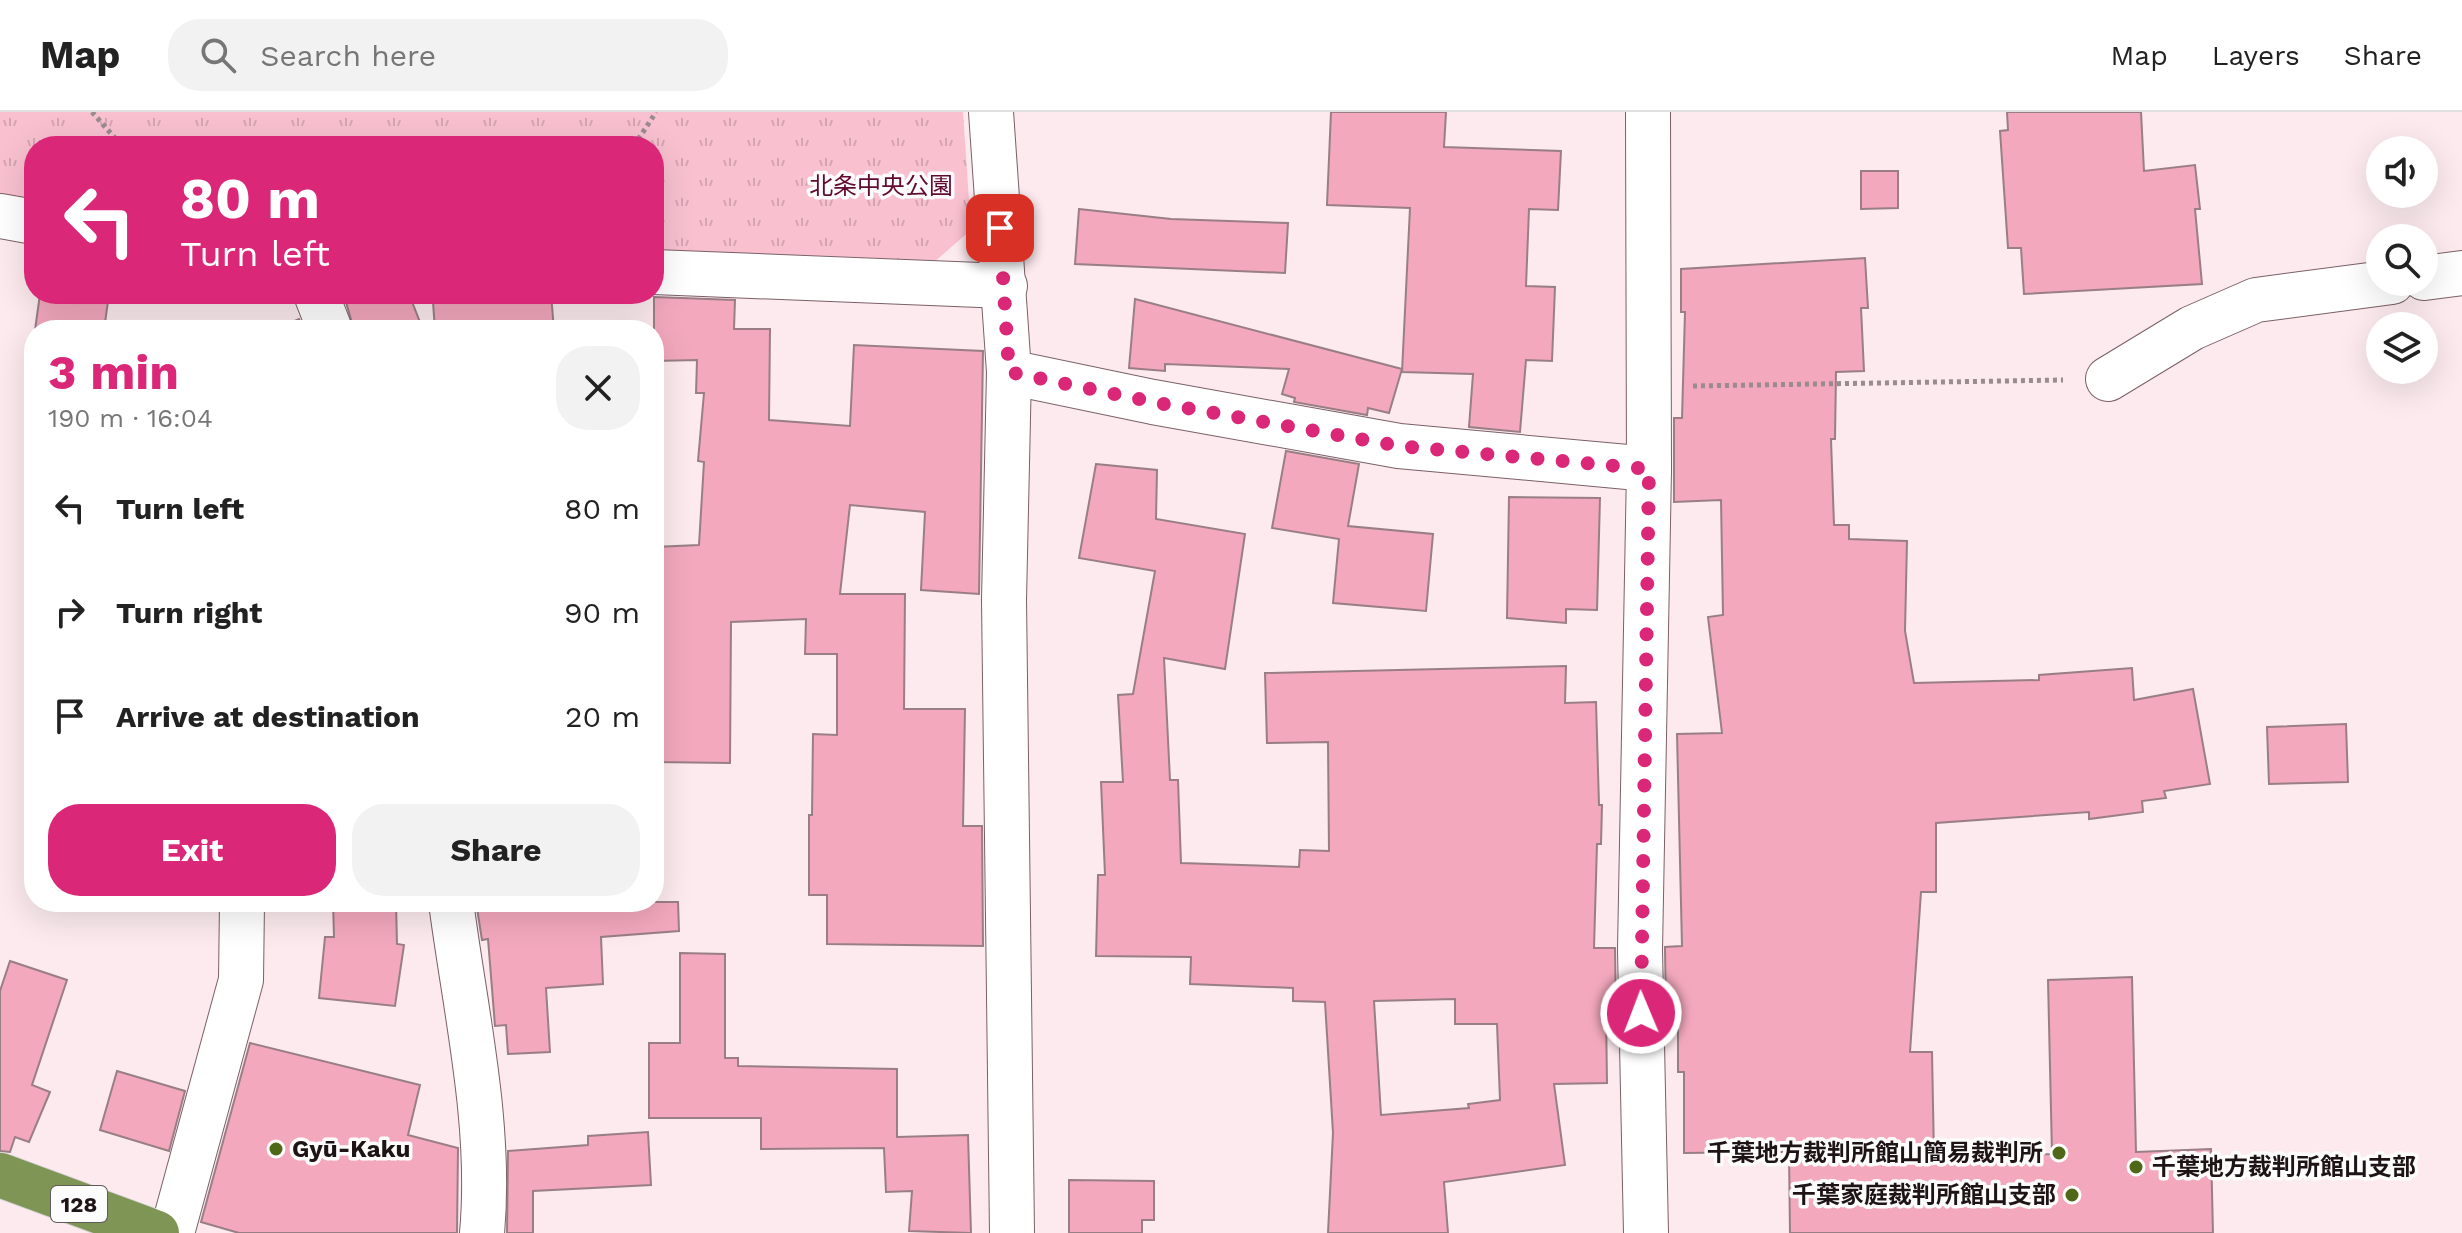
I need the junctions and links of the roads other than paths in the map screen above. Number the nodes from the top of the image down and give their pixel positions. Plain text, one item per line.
1 (991, 112) edge
2 (1648, 112) edge
3 (0, 216) edge
4 (24, 220) edge
5 (664, 272) edge
6 (2462, 273) edge
7 (2438, 276) edge
8 (2366, 285) edge
9 (1005, 286) junction
10 (1009, 372) junction
11 (2108, 379) road end
12 (1649, 469) junction
13 (242, 912) edge
14 (452, 912) edge
15 (0, 1175) edge
16 (157, 1233) edge
17 (172, 1233) edge
18 (482, 1233) edge
19 (1012, 1233) edge
20 (1646, 1233) edge

1 - 9 street
2 - 12 street
3 - 4 street
5 - 9 street
6 - 7 street
8 - 11 street
9 - 10 street
10 - 12 street
10 - 19 street
12 - 20 street
13 - 17 street
14 - 18 street
15 - 16 highway, 128

